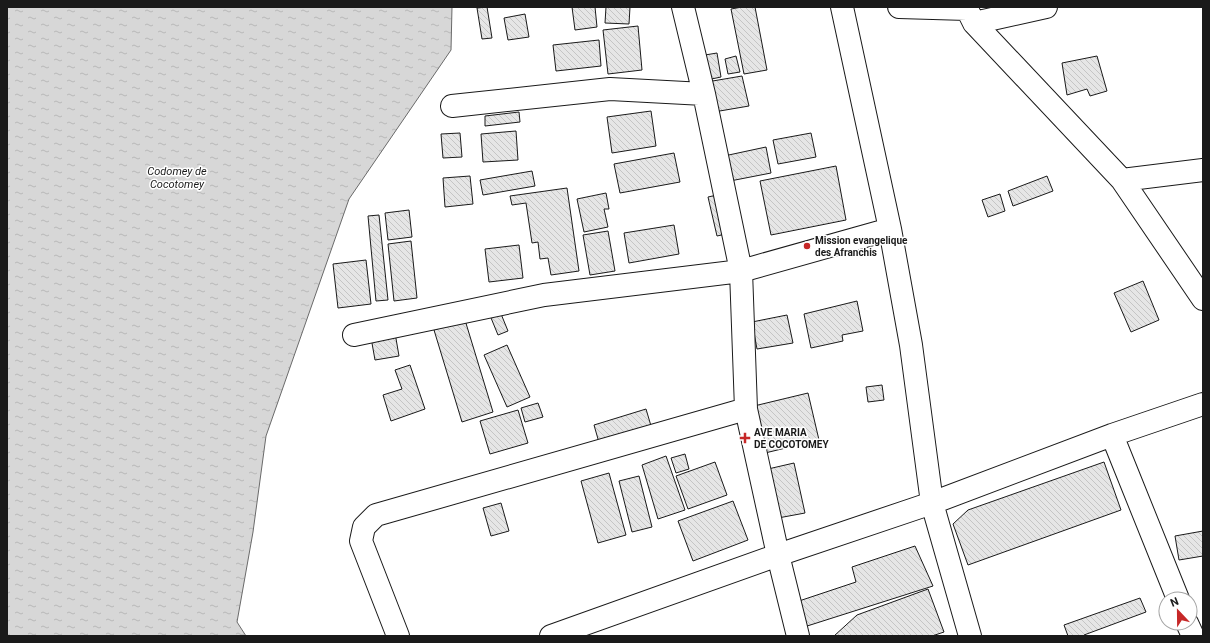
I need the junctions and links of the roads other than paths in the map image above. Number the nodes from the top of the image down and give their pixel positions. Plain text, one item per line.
1 (683, 7) edge
2 (842, 7) edge
3 (899, 7) edge
4 (1046, 7) edge
5 (969, 13) edge
6 (704, 94) junction
7 (452, 106) dead end
8 (1203, 170) edge
9 (1122, 180) junction
10 (890, 229) junction
11 (742, 271) junction
12 (1203, 299) edge
13 (354, 336) dead end
14 (1203, 404) edge
15 (746, 409) junction
16 (1112, 435) junction
17 (932, 503) junction
18 (778, 555) junction
19 (1175, 591) edge
20 (398, 636) edge
21 (551, 636) edge
22 (554, 636) edge
23 (798, 636) edge
24 (970, 636) edge

1 - 6 street
2 - 10 street
3 - 5 street
4 - 5 street
5 - 9 street
6 - 7 street
6 - 11 street
8 - 9 street
9 - 12 street
10 - 11 street
10 - 17 street
11 - 13 street
11 - 15 street
14 - 16 street
15 - 18 street
15 - 20 street
16 - 17 street
16 - 19 street
17 - 18 street
17 - 24 street
18 - 22 street
18 - 23 street
21 - 22 street

